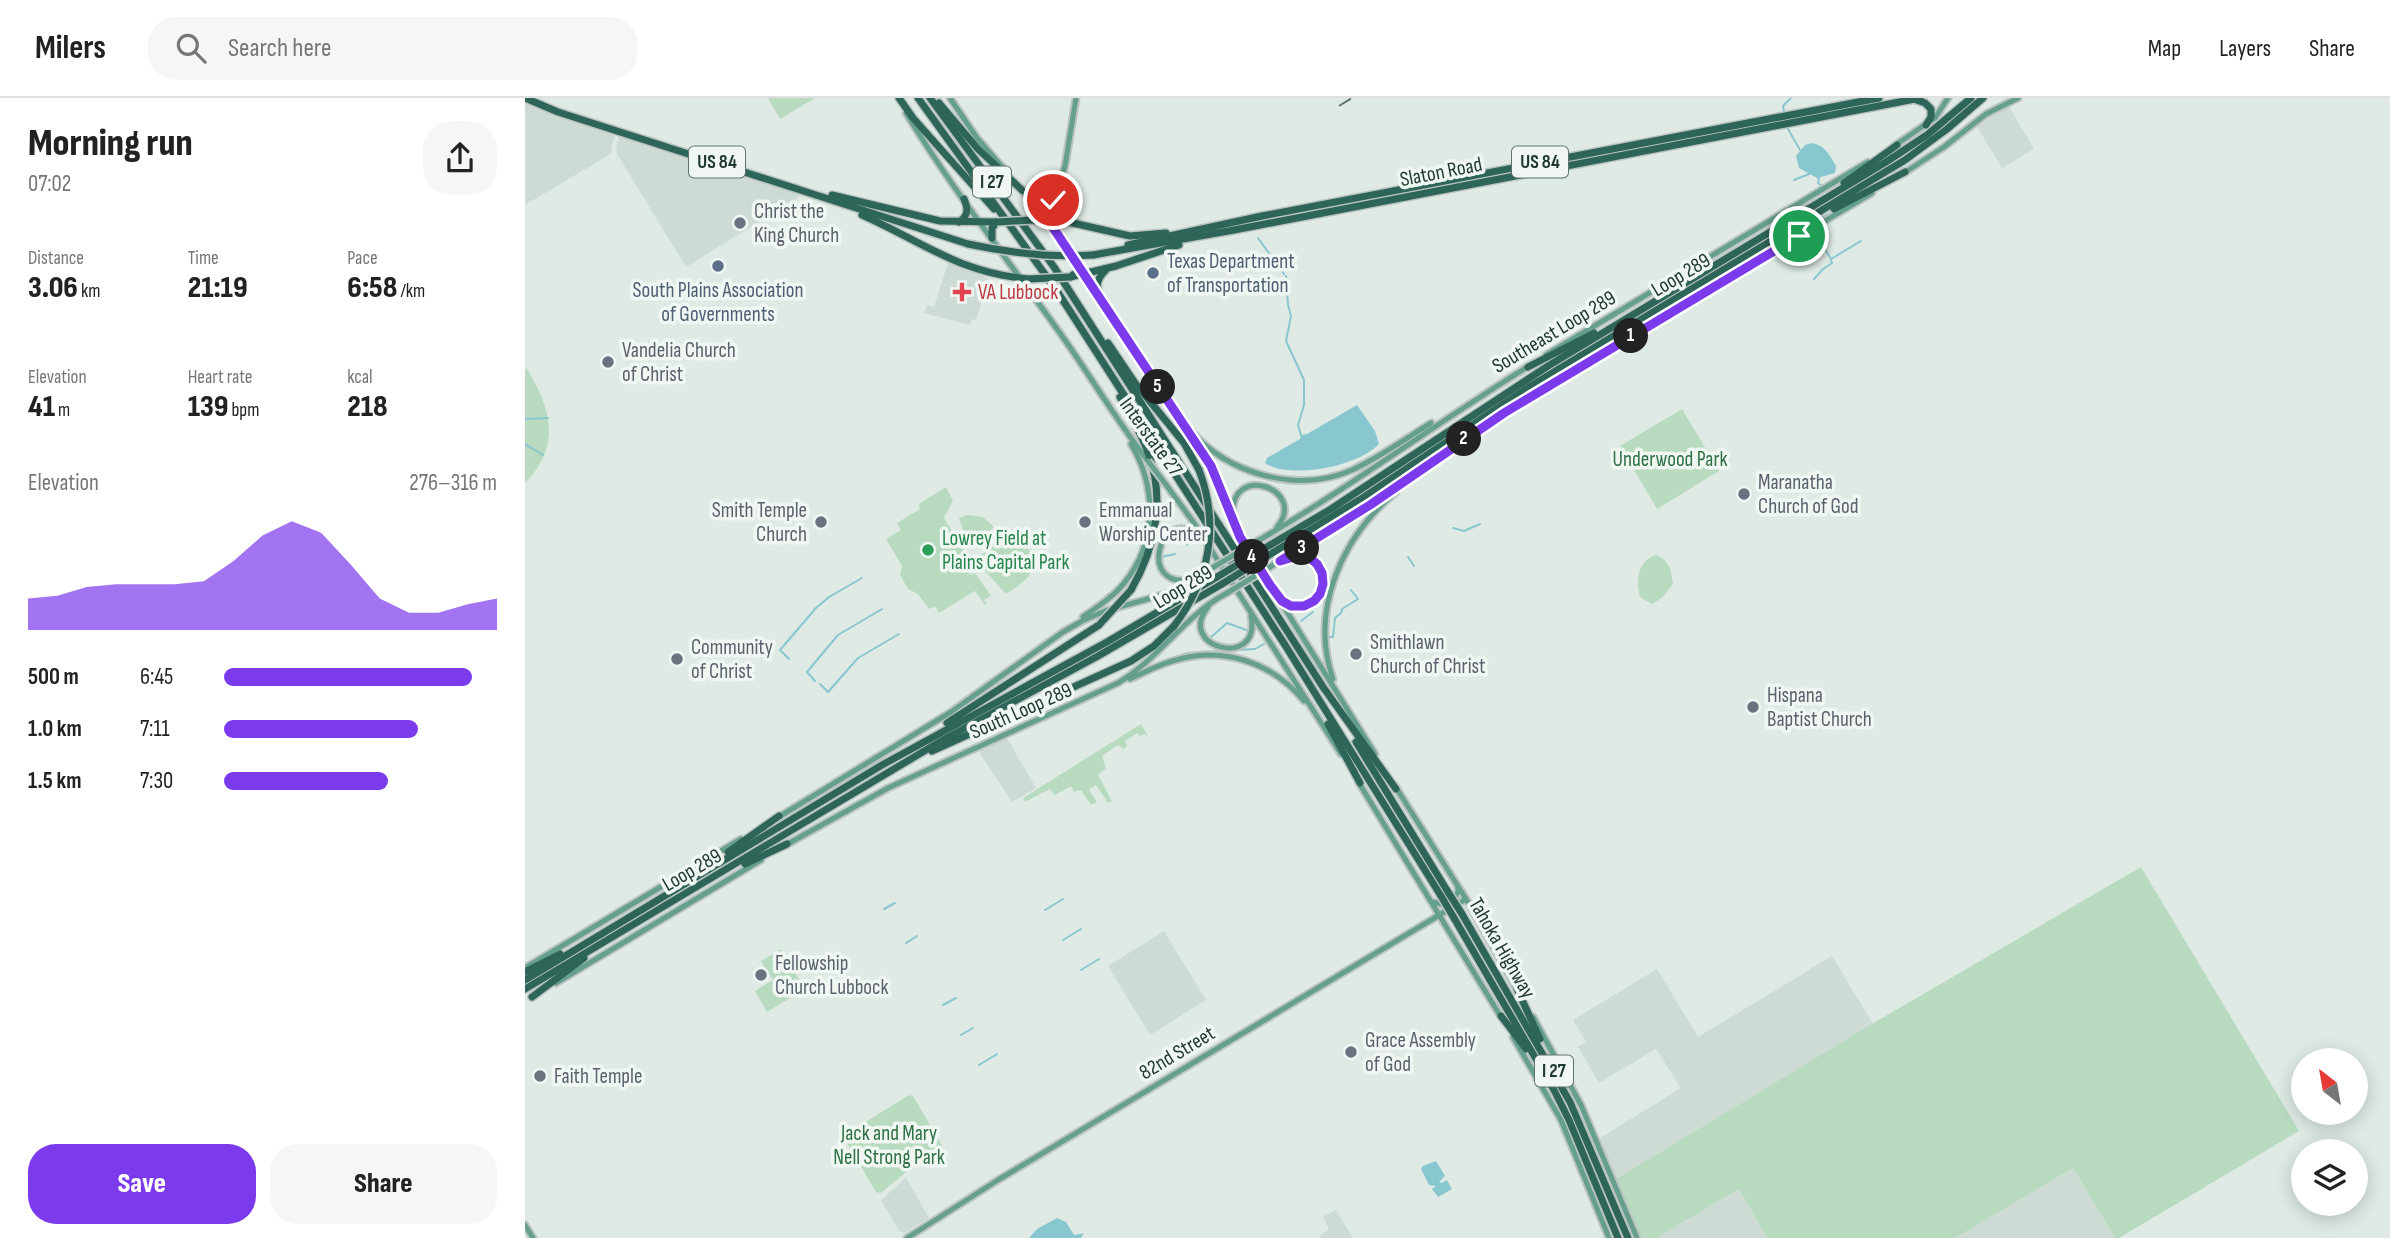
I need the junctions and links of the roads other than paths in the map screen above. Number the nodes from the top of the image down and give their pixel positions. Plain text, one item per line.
1 (525, 98) edge
2 (898, 98) edge
3 (918, 98) edge
4 (932, 98) edge
5 (950, 98) edge
6 (1076, 98) edge
7 (1879, 98) edge
8 (1948, 98) edge
9 (1971, 98) edge
10 (1983, 98) edge
11 (2018, 98) edge
12 (1917, 99) edge
13 (1870, 104) junction
14 (1926, 125) junction
15 (1897, 145) junction
16 (1543, 162) junction
17 (1544, 171) junction
18 (1905, 172) junction
19 (1059, 185) junction
20 (1023, 191) junction
21 (814, 193) junction
22 (832, 195) junction
23 (964, 199) junction
24 (839, 204) junction
25 (1048, 220) junction
26 (1263, 220) junction
27 (981, 222) junction
28 (997, 222) junction
29 (956, 223) junction
30 (1009, 223) junction
31 (1076, 223) junction
32 (1201, 229) junction
33 (1234, 230) junction
34 (992, 238) junction
35 (968, 241) junction
36 (1760, 243) junction
37 (1093, 253) junction
38 (1079, 265) junction
39 (1054, 267) junction
40 (1108, 268) junction
41 (1085, 275) junction
42 (1070, 277) junction
43 (1024, 279) junction
44 (1654, 301) junction
45 (1103, 302) junction
46 (1644, 317) junction
47 (1528, 367) junction
48 (1110, 374) junction
49 (1562, 378) junction
50 (1157, 386) junction
51 (1490, 389) joint
52 (1473, 399) junction
53 (1504, 413) joint
54 (1121, 426) junction
55 (1427, 465) junction
56 (1268, 534) junction
57 (1240, 537) junction
58 (1212, 551) junction
59 (1262, 555) junction
60 (1280, 561) junction
61 (1198, 576) junction
62 (1219, 580) junction
63 (1270, 585) junction
64 (1218, 598) junction
65 (1248, 607) junction
66 (1063, 632) junction
67 (1323, 687) junction
68 (1105, 690) junction
69 (1313, 692) junction
70 (1317, 716) junction
71 (1352, 717) junction
72 (882, 765) junction
73 (884, 775) junction
74 (1360, 783) junction
75 (1396, 789) junction
76 (779, 816) junction
77 (787, 844) junction
78 (710, 880) junction
79 (1458, 886) junction
80 (1445, 894) junction
81 (1466, 899) junction
82 (1431, 900) junction
83 (652, 903) junction
84 (1440, 915) junction
85 (1458, 916) junction
86 (593, 939) junction
87 (603, 941) junction
88 (525, 970) edge
89 (525, 980) edge
90 (525, 989) edge
91 (1517, 989) junction
92 (529, 999) edge
93 (1501, 1016) junction
94 (1556, 1075) junction
95 (1549, 1080) junction
96 (525, 1225) edge
97 (533, 1238) edge
98 (907, 1238) edge
99 (1609, 1238) edge
100 (1618, 1238) edge
101 (1628, 1238) edge
102 (1637, 1238) edge

1 - 21 highway, US 84
2 - 23 main road, Interstate 27
2 - 30 highway
3 - 30 highway, I 27
4 - 20 highway
4 - 39 highway, I 27
5 - 20 main road, Interstate 27
6 - 19 main road
7 - 13 highway, Slaton Road / US 84
8 - 14 main road, Southeast Loop 289
9 - 36 highway, Loop 289
10 - 36 highway, Loop 289
11 - 18 main road, Southeast Loop 289
12 - 13 highway, Slaton Road / US 84
12 - 14 highway
13 - 16 highway, Slaton Road / US 84
13 - 17 highway, Slaton Road / US 84
14 - 15 main road, Southeast Loop 289
15 - 36 highway
15 - 47 main road, Southeast Loop 289
16 - 17 highway
16 - 26 highway, Slaton Road / US 84
17 - 26 highway, Slaton Road / US 84
18 - 36 highway
18 - 49 main road, Southeast Loop 289
19 - 20 main road
19 - 25 main road
19 - 31 main road
20 - 25 main road, Interstate 27
21 - 22 highway, US 84
21 - 24 highway, US 84
22 - 29 highway
22 - 35 highway, US 84
23 - 27 main road, Interstate 27
23 - 29 highway
24 - 35 highway, US 84
24 - 43 highway
25 - 28 highway, bridge
25 - 31 highway
25 - 38 main road, Interstate 27
26 - 32 highway, Slaton Road / US 84
26 - 33 highway, Slaton Road / US 84
27 - 28 highway
27 - 29 highway
27 - 34 main road, Interstate 27
28 - 34 highway
30 - 48 highway, I 27
31 - 32 highway
32 - 37 highway, Slaton Road / US 84
33 - 37 highway, Slaton Road / US 84
33 - 40 highway
34 - 43 main road, Interstate 27
35 - 37 highway, Slaton Road / US 84, bridge
36 - 44 highway, Loop 289
36 - 46 highway, Loop 289
38 - 41 main road, Interstate 27
38 - 42 highway
39 - 67 highway, I 27
39 - 73 highway, bridge
40 - 41 highway
40 - 45 highway
41 - 42 highway
41 - 45 main road, Interstate 27
42 - 43 highway, bridge
43 - 54 main road, Interstate 27
44 - 47 highway
44 - 59 highway, Loop 289
45 - 50 main road, Interstate 27
46 - 49 highway
46 - 59 highway, Loop 289
47 - 51 main road, Southeast Loop 289
48 - 69 highway, I 27
48 - 72 highway, bridge
49 - 53 main road, Southeast Loop 289
50 - 52 main road
50 - 57 main road, Interstate 27
51 - 52 main road, South Loop 289
52 - 56 main road, South Loop 289
53 - 55 main road, South Loop 289
54 - 58 main road, Interstate 27, bridge
54 - 66 main road
55 - 60 main road, South Loop 289
55 - 71 main road
56 - 57 main road
56 - 61 main road, South Loop 289, bridge
57 - 63 main road, Interstate 27
58 - 61 main road
58 - 65 main road, Interstate 27
59 - 62 highway, Loop 289, bridge
60 - 63 main road
60 - 64 main road, South Loop 289, bridge
61 - 66 main road, South Loop 289
62 - 72 highway, Loop 289
62 - 73 highway, Loop 289
63 - 71 main road, Interstate 27
64 - 65 main road
64 - 68 main road, South Loop 289
65 - 70 main road, Interstate 27
66 - 76 main road, South Loop 289
67 - 75 highway
67 - 80 highway, Tahoka Highway / I 27
68 - 70 main road
68 - 77 main road, South Loop 289
69 - 74 highway
69 - 80 highway, Tahoka Highway / I 27
70 - 74 main road, Interstate 27
71 - 75 main road, Interstate 27
72 - 83 highway, Loop 289
73 - 78 highway, Loop 289
74 - 82 main road, Interstate 27
75 - 79 main road, Interstate 27
76 - 83 highway
76 - 88 main road, South Loop 289
77 - 78 highway
77 - 92 main road, South Loop 289
78 - 87 highway, Loop 289
79 - 81 main road, Interstate 27
79 - 82 main road
80 - 85 highway, Tahoka Highway / I 27, bridge
81 - 84 main road, 82nd Street
81 - 91 main road, Interstate 27
82 - 84 main road, Interstate 27
83 - 86 highway, Loop 289
84 - 93 main road, Interstate 27
84 - 98 main road, 82nd Street
85 - 94 highway, Tahoka Highway / I 27
85 - 95 highway, Tahoka Highway / I 27
86 - 88 highway
86 - 89 highway, Loop 289
87 - 90 highway, Loop 289
87 - 92 highway
91 - 94 highway
91 - 102 main road, Tahoka Highway
93 - 95 highway
93 - 99 main road, Tahoka Highway
94 - 101 highway, Tahoka Highway / I 27
95 - 100 highway, Tahoka Highway / I 27
96 - 97 main road

